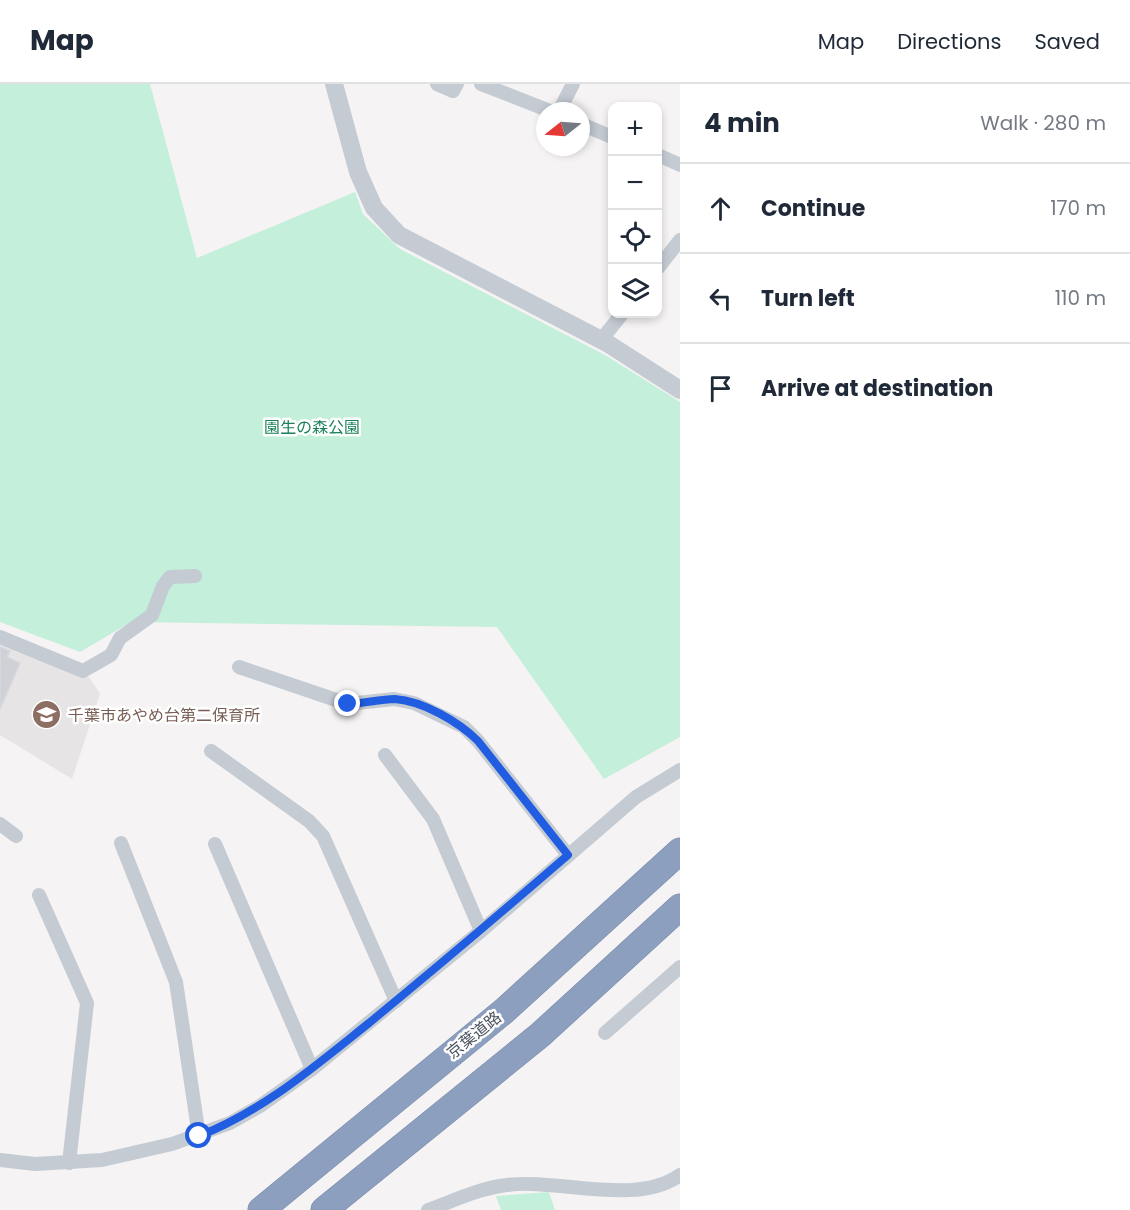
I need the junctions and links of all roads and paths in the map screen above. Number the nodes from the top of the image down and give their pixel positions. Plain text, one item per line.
1 (334, 84) edge
2 (437, 84) edge
3 (457, 84) edge
4 (482, 84) edge
5 (573, 84) edge
6 (563, 102) edge
7 (536, 105) edge
8 (590, 128) edge
9 (608, 135) edge
10 (659, 156) edge
11 (680, 165) edge
12 (680, 240) edge
13 (660, 264) edge
14 (619, 318) edge
15 (601, 340) junction
16 (680, 390) edge
17 (195, 576) dead end
18 (0, 638) edge
19 (239, 667) dead end
20 (212, 751) dead end
21 (385, 755) dead end
22 (680, 770) edge
23 (0, 824) edge
24 (16, 836) dead end
25 (121, 843) dead end
26 (215, 844) dead end
27 (680, 851) edge
28 (568, 855) junction
29 (39, 896) dead end
30 (680, 907) edge
31 (481, 931) junction
32 (680, 967) edge
33 (396, 1000) junction
34 (604, 1033) dead end
35 (312, 1069) junction
36 (199, 1136) junction
37 (0, 1160) edge
38 (69, 1163) junction
39 (680, 1175) edge
40 (261, 1210) edge
41 (324, 1210) edge
42 (428, 1210) edge

1 - 15 street
2 - 3 street
4 - 7 street
5 - 6 street
8 - 9 street
10 - 11 street
12 - 13 street
14 - 15 street
15 - 16 street
17 - 18 street
19 - 28 street
20 - 33 street
21 - 31 street
22 - 28 street
23 - 24 street
25 - 36 street
26 - 35 street
27 - 40 highway, 京葉道路
28 - 31 street
29 - 38 street
30 - 41 highway
31 - 33 street
32 - 34 street
33 - 35 street
35 - 36 street
36 - 38 street
37 - 38 street
39 - 42 street

